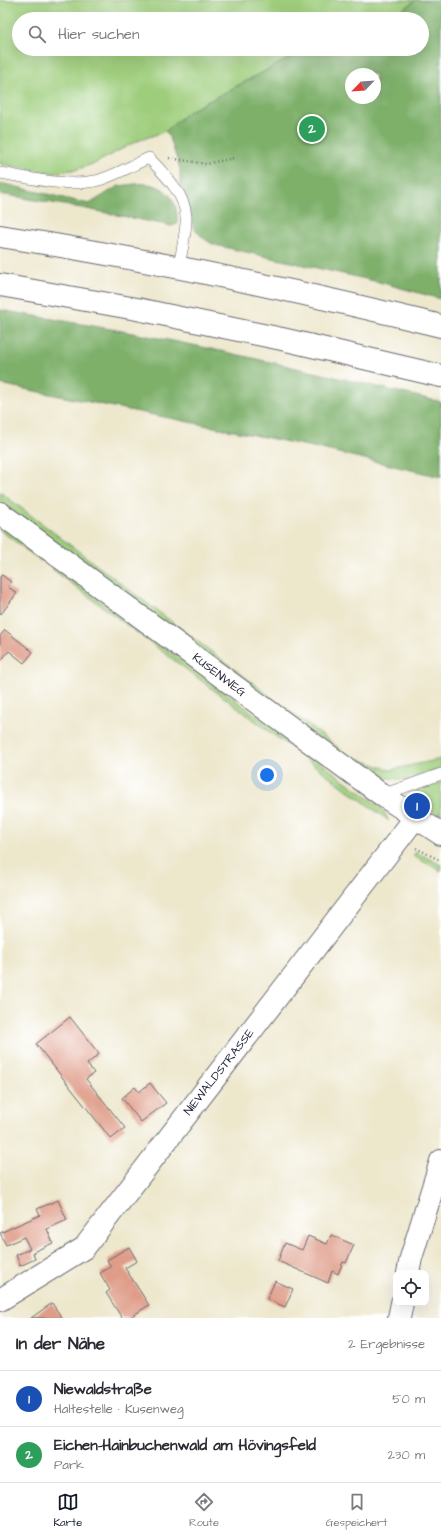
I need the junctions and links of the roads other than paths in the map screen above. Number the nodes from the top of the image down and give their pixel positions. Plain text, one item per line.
1 (0, 173) edge
2 (0, 236) edge
3 (179, 267) junction
4 (0, 285) edge
5 (441, 326) edge
6 (441, 376) edge
7 (0, 513) edge
8 (441, 774) edge
9 (382, 795) junction
10 (415, 818) junction
11 (441, 834) edge
12 (441, 1161) edge
13 (409, 1270) edge
14 (0, 1300) edge
15 (401, 1306) edge
16 (399, 1318) edge

1 - 3 lane
2 - 3 main road
3 - 5 main road
4 - 6 main road
7 - 9 main road, KUSENWEG
8 - 9 lane
9 - 10 main road, KUSENWEG
10 - 11 main road, KUSENWEG
10 - 14 main road, NIEWALDSTRASSE
12 - 13 main road
15 - 16 main road

